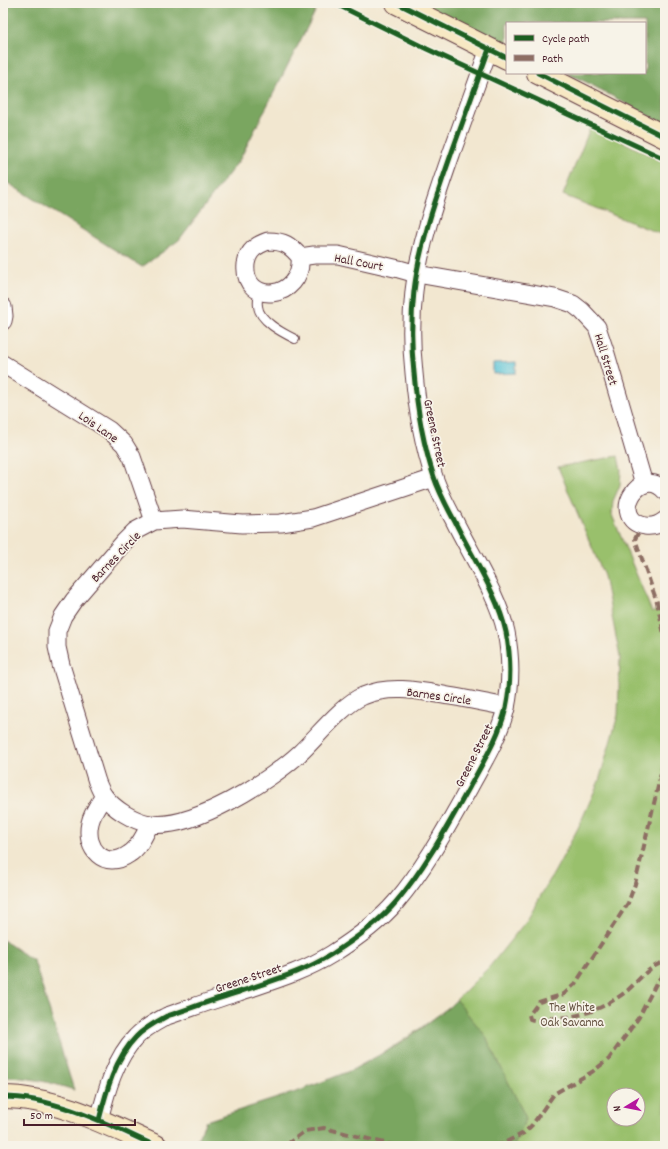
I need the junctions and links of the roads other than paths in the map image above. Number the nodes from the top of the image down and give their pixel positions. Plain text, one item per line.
1 (397, 3) edge
2 (498, 54) edge
3 (540, 74) edge
4 (665, 137) edge
5 (300, 257) junction
6 (417, 274) junction
7 (259, 290) junction
8 (3, 307) edge
9 (3, 321) edge
10 (295, 339) dead end
11 (3, 364) edge
12 (434, 478) junction
13 (644, 484) junction
14 (665, 491) edge
15 (665, 520) edge
16 (154, 521) junction
17 (506, 707) junction
18 (104, 796) junction
19 (150, 824) junction
20 (3, 1097) edge
21 (98, 1120) junction
22 (156, 1146) edge

1 - 2 main road
2 - 6 street, Greene Street
3 - 4 main road
5 - 6 street, Hall Court
5 - 7 street
5 - 7 street
6 - 12 street, Greene Street
6 - 13 street, Hall Street
7 - 10 lane
8 - 9 street
11 - 16 street, Lois Lane
12 - 16 street, Barnes Circle
12 - 17 street, Greene Street
13 - 14 street
13 - 15 street
16 - 18 street, Barnes Circle
17 - 19 street, Barnes Circle
17 - 21 street, Greene Street
18 - 19 street, Barnes Circle
18 - 19 street
20 - 21 main road
21 - 22 main road

